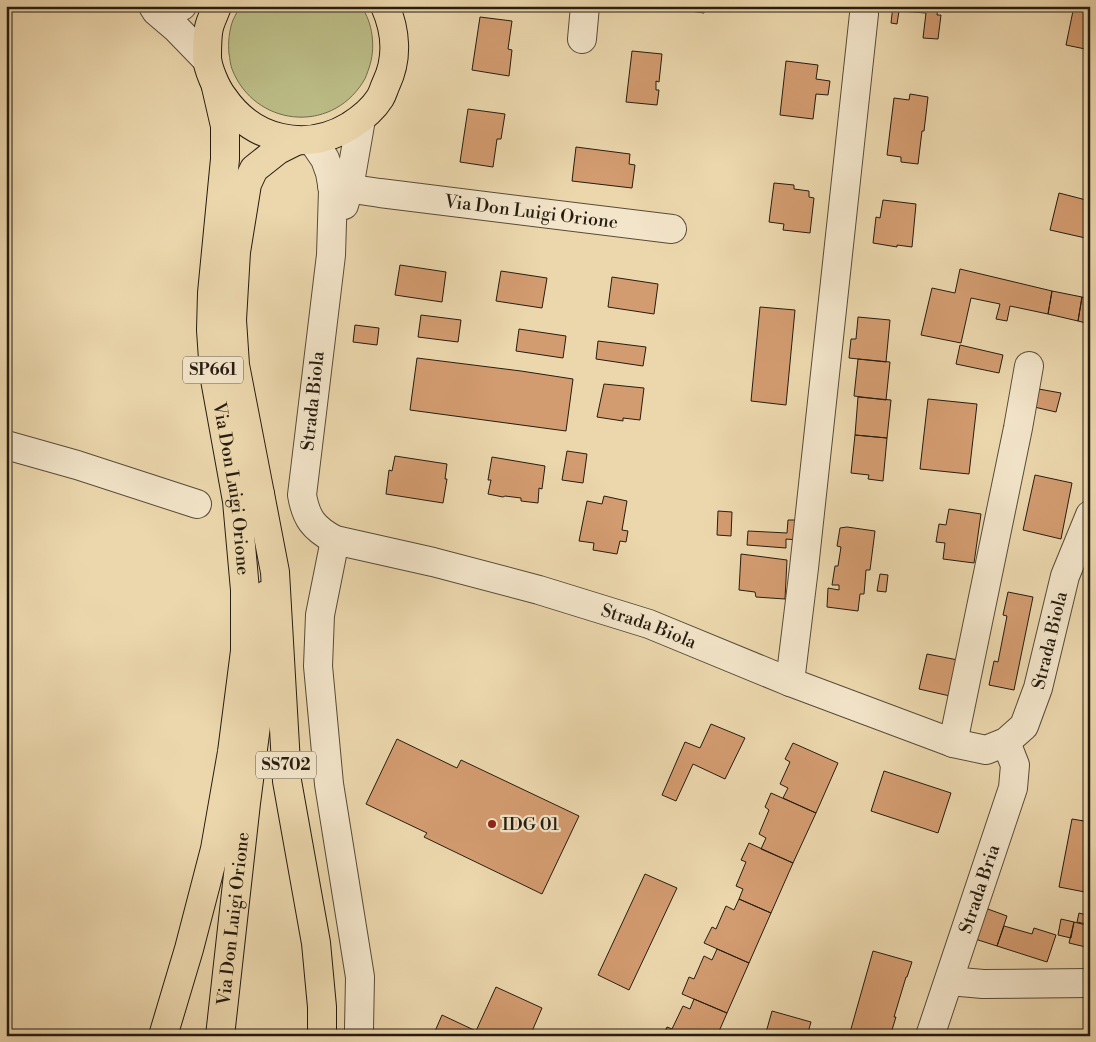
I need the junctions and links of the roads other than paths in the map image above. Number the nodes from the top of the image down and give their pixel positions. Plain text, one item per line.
1 (153, 6) edge
2 (217, 6) edge
3 (385, 6) edge
4 (398, 6) edge
5 (585, 6) edge
6 (864, 14) dead end
7 (393, 34) junction
8 (582, 40) dead end
9 (207, 60) junction
10 (216, 87) junction
11 (361, 119) junction
12 (304, 140) junction
13 (340, 187) junction
14 (672, 229) dead end
15 (1029, 366) dead end
16 (6, 445) edge
17 (260, 494) junction
18 (198, 504) dead end
19 (1090, 515) edge
20 (335, 540) junction
21 (245, 651) junction
22 (790, 682) junction
23 (1006, 742) junction
24 (953, 743) junction
25 (246, 803) junction
26 (949, 981) junction
27 (1090, 983) edge
28 (358, 1029) dead end
29 (163, 1036) edge
30 (220, 1036) edge
31 (322, 1036) edge
32 (930, 1036) edge

1 - 9 street
2 - 9 main road, SP661
3 - 7 main road, SP661
4 - 7 street
5 - 8 street
6 - 22 street
7 - 11 main road, SP661
9 - 10 main road, SP661
10 - 12 main road, SP661
10 - 21 main road, Via Don Luigi Orione / SP661
11 - 12 main road, SP661
11 - 13 street, Strada Biola
12 - 13 street, Strada Biola
12 - 17 main road, Via Don Luigi Orione / SP661
13 - 14 street, Via Don Luigi Orione
13 - 20 street, Strada Biola
15 - 24 street
16 - 18 street
17 - 25 main road, Via Don Luigi Orione / SP661
17 - 31 main road, SS702
19 - 23 street, Strada Biola
20 - 22 street, Strada Biola
20 - 28 street
21 - 25 main road, Via Don Luigi Orione / SP661
21 - 29 main road, SS702
22 - 24 street, Strada Biola
23 - 24 street, Strada Biola
23 - 26 street, Strada Bria
25 - 30 main road, Via Don Luigi Orione / SP661
26 - 27 street
26 - 32 street, Strada Bria

